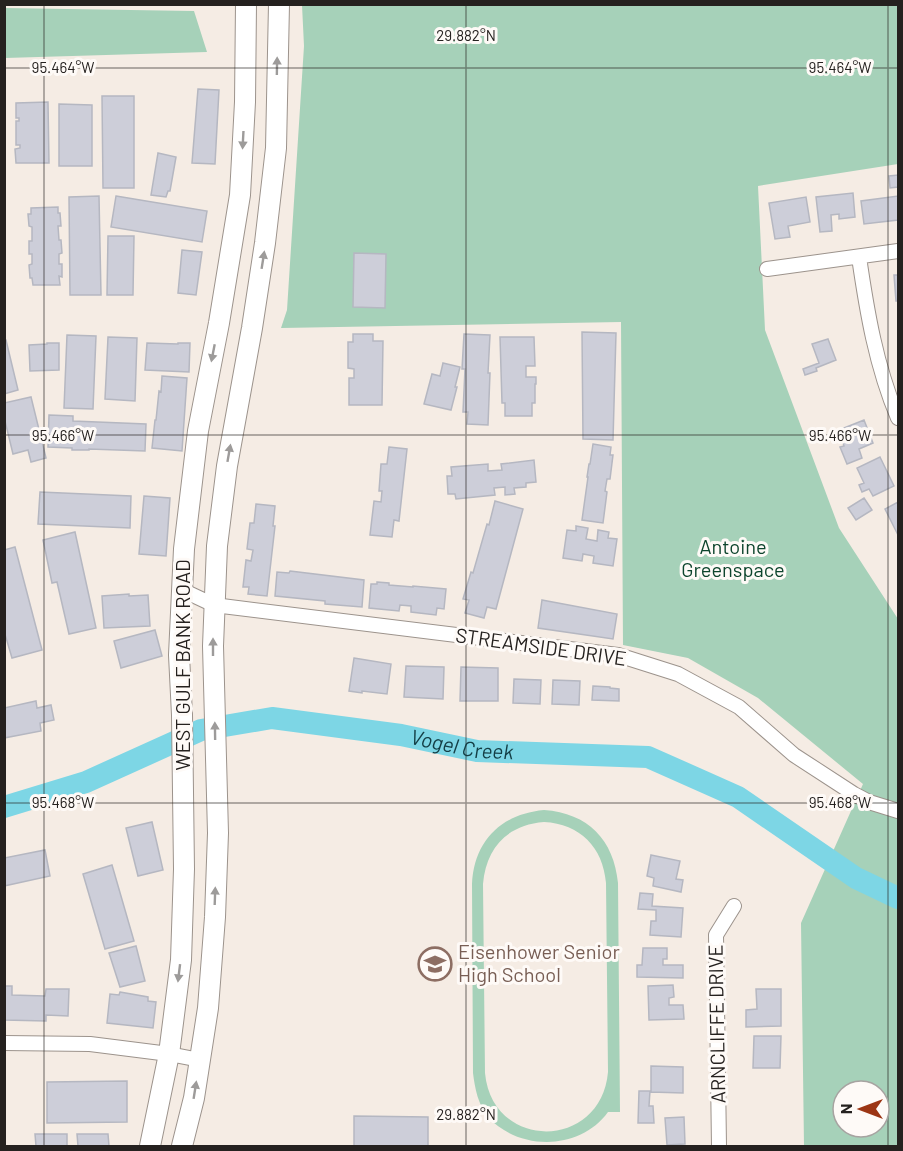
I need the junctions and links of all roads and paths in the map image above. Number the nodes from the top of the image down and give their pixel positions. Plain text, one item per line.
1 (278, 10) edge
2 (246, 11) edge
3 (898, 251) edge
4 (859, 257) junction
5 (767, 269) dead end
6 (219, 323) junction
7 (252, 328) junction
8 (898, 418) edge
9 (182, 590) junction
10 (214, 605) junction
11 (898, 811) edge
12 (183, 816) junction
13 (217, 817) junction
14 (734, 906) dead end
15 (4, 1043) edge
16 (169, 1054) junction
17 (200, 1060) junction
18 (150, 1146) edge
19 (182, 1146) edge
20 (719, 1146) edge

1 - 2 main road
7 -> 1 main road, WEST GULF BANK ROAD
2 -> 6 main road, WEST GULF BANK ROAD
3 - 4 street
4 - 5 street
4 - 8 street
6 - 7 main road
6 -> 9 main road, WEST GULF BANK ROAD
10 -> 7 main road, WEST GULF BANK ROAD
9 - 10 street, STREAMSIDE DRIVE
9 - 12 main road, WEST GULF BANK ROAD
10 - 11 street, STREAMSIDE DRIVE
13 -> 10 main road, WEST GULF BANK ROAD
12 - 13 main road
12 -> 16 main road, WEST GULF BANK ROAD
17 -> 13 main road, WEST GULF BANK ROAD
14 - 20 street, ARNCLIFFE DRIVE
15 - 16 street
16 - 17 street
16 - 18 main road, WEST GULF BANK ROAD
19 -> 17 main road, WEST GULF BANK ROAD

